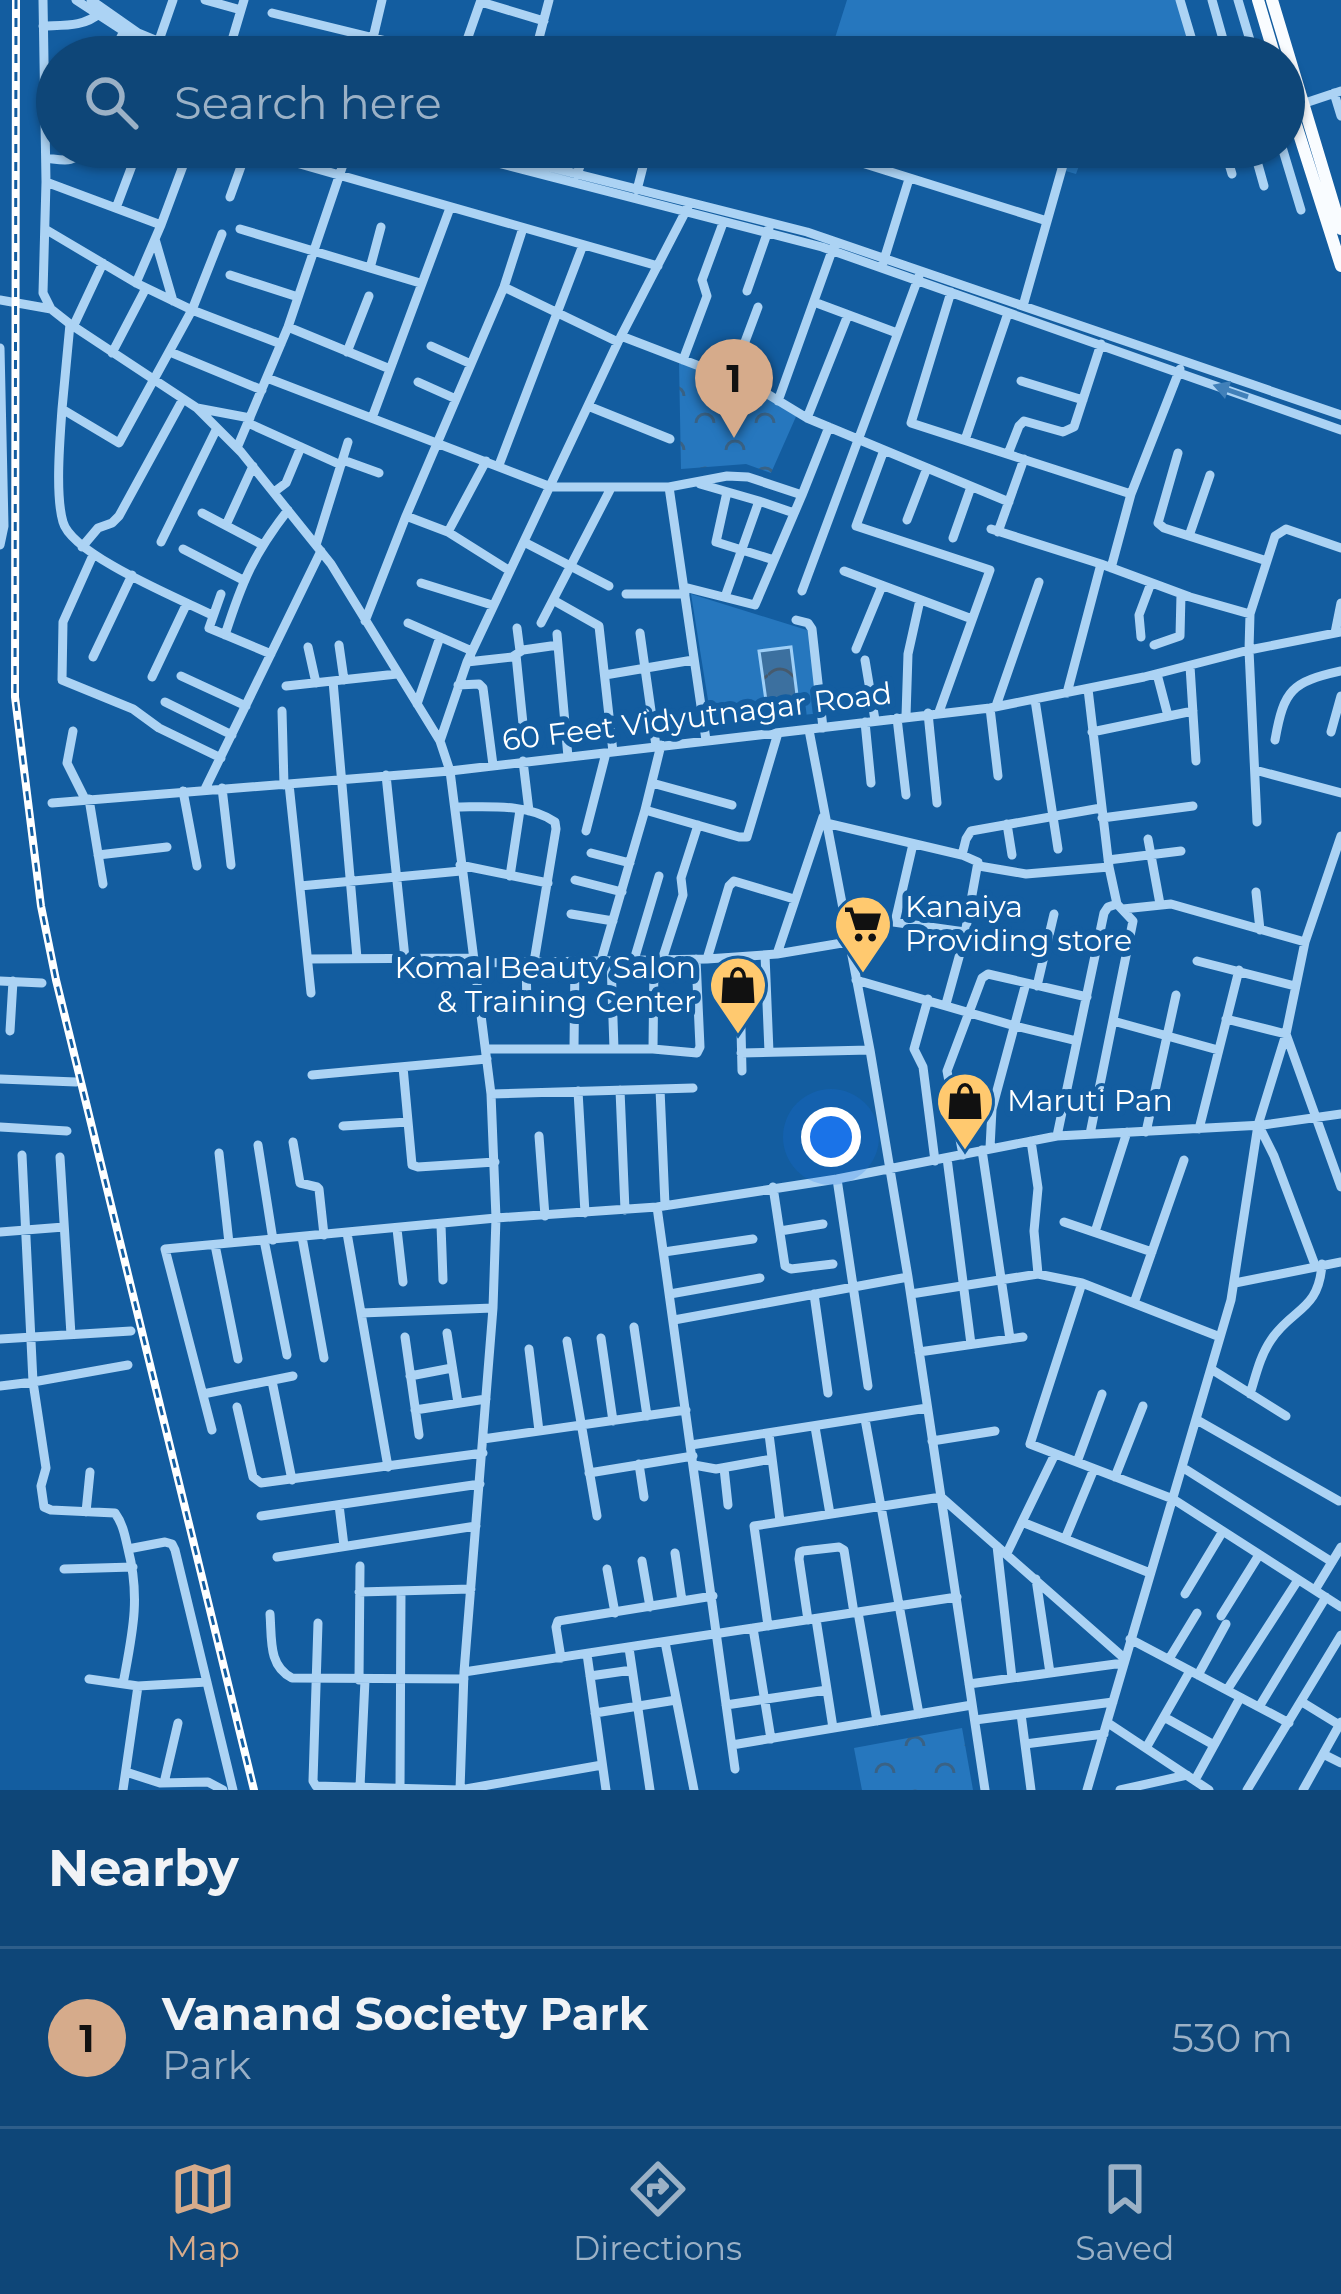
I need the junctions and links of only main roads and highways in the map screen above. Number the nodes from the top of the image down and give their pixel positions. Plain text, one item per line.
1 (1258, 0) edge
2 (1272, 0) edge
3 (1269, 36) edge
4 (1282, 36) edge
5 (1305, 114) edge
6 (1305, 153) edge
7 (1341, 229) edge
8 (1341, 266) edge

1 - 3 main road
2 - 4 main road
5 - 7 main road
6 - 8 main road

